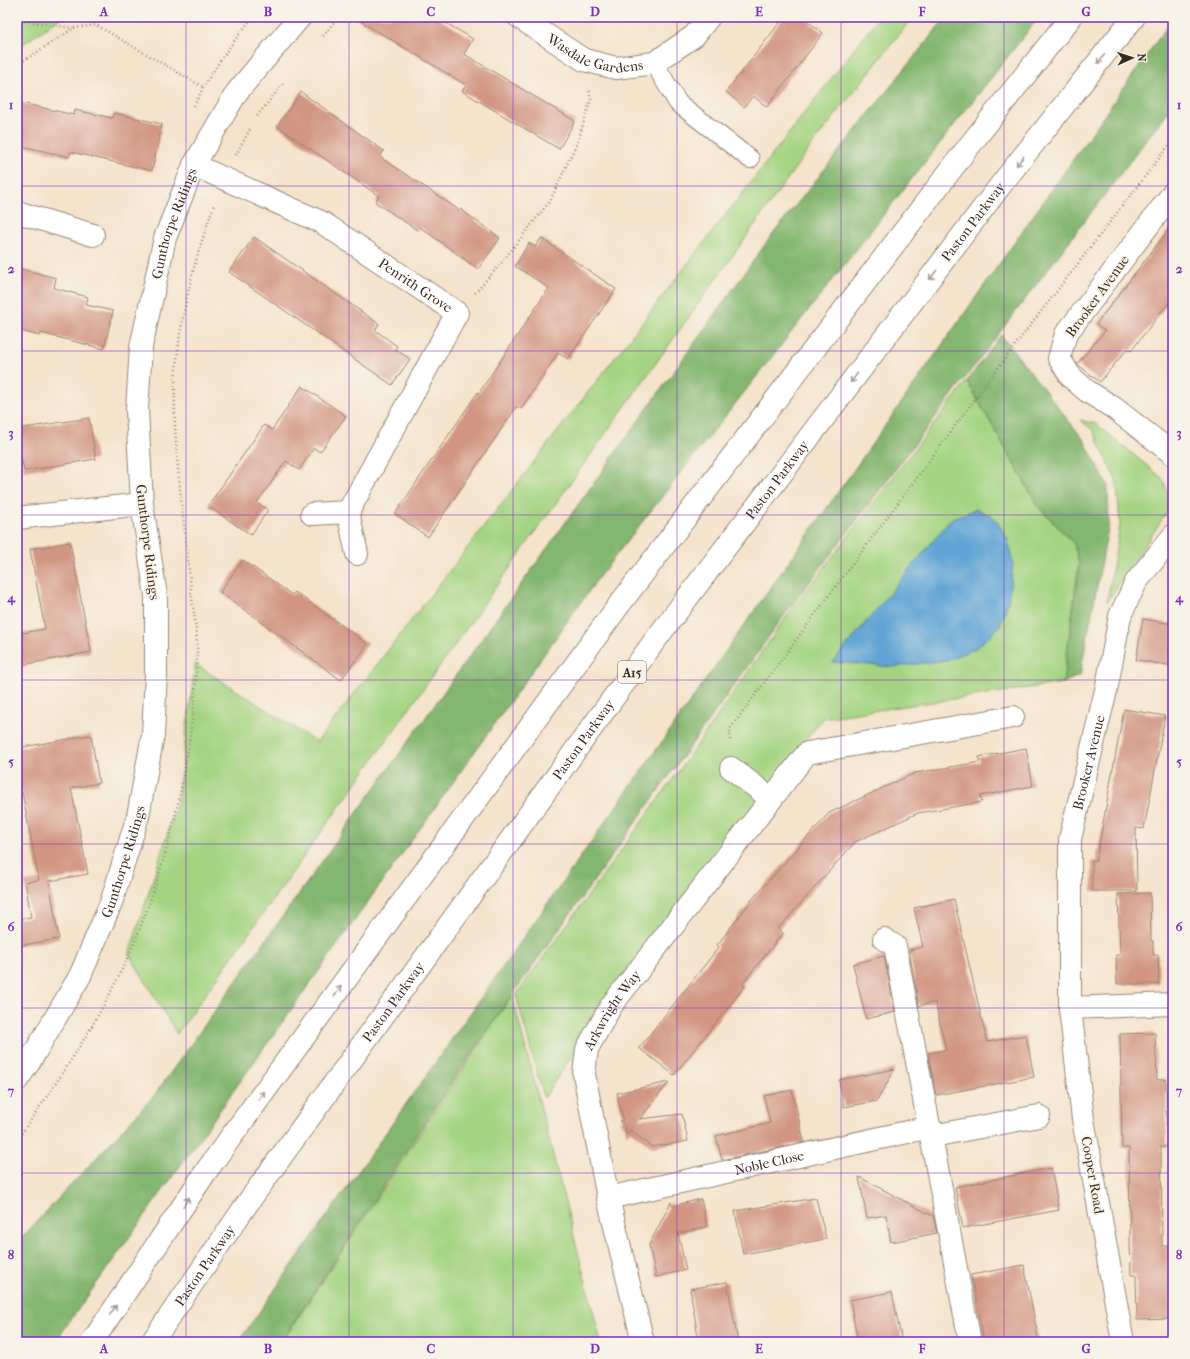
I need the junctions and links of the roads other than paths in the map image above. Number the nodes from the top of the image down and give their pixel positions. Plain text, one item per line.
1 (300, 17) edge
2 (519, 17) edge
3 (709, 17) edge
4 (1071, 17) edge
5 (1134, 17) edge
6 (654, 63) junction
7 (750, 159) dead end
8 (194, 165) junction
9 (1173, 194) edge
10 (17, 212) edge
11 (93, 235) dead end
12 (1173, 454) edge
13 (142, 504) junction
14 (348, 512) junction
15 (312, 514) dead end
16 (17, 518) edge
17 (1173, 536) edge
18 (357, 554) dead end
19 (1013, 717) dead end
20 (731, 768) road end
21 (770, 798) junction
22 (884, 939) dead end
23 (1173, 1004) edge
24 (1070, 1008) junction
25 (17, 1080) edge
26 (1039, 1116) dead end
27 (931, 1132) junction
28 (608, 1198) junction
29 (92, 1342) edge
30 (152, 1342) edge
31 (643, 1342) edge
32 (970, 1342) edge
33 (1123, 1342) edge

1 - 8 main road, Gunthorpe Ridings
2 - 6 main road, Wasdale Gardens
3 - 6 main road, Wasdale Gardens
29 -> 4 main road
5 -> 30 main road, Paston Parkway / A15
6 - 7 lane
8 - 13 main road, Gunthorpe Ridings
8 - 14 main road, Penrith Grove
9 - 12 main road, Brooker Avenue
10 - 11 main road
13 - 16 main road
13 - 25 main road, Gunthorpe Ridings
14 - 15 main road
14 - 18 main road
17 - 24 main road, Brooker Avenue
19 - 21 main road, Arkwright Way
20 - 21 main road
21 - 28 main road, Arkwright Way
22 - 27 main road
23 - 24 main road
24 - 33 main road, Cooper Road
26 - 27 main road, Noble Close
27 - 28 main road, Noble Close
27 - 32 main road
28 - 31 main road, Arkwright Way

